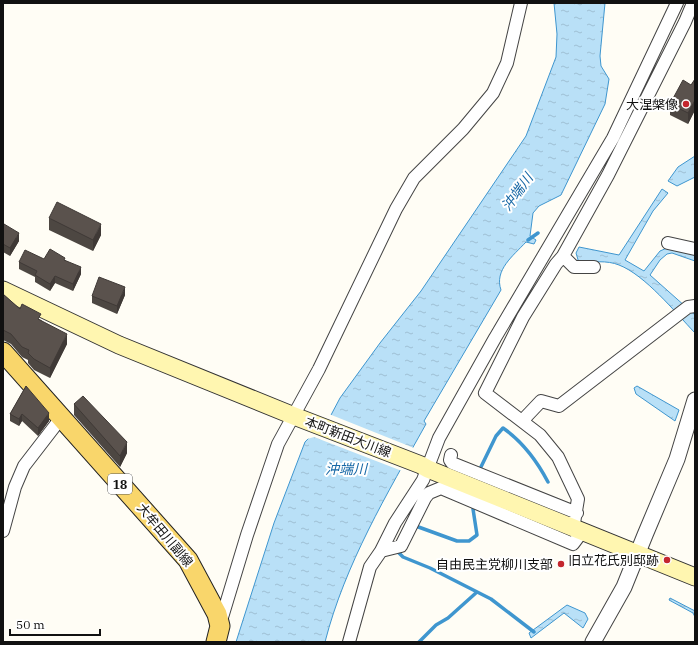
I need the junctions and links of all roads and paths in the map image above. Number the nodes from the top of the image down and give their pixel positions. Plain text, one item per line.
1 (521, 3) edge
2 (677, 3) edge
3 (693, 3) edge
4 (690, 24) edge
5 (667, 28) junction
6 (668, 243) dead end
7 (551, 244) junction
8 (695, 249) edge
9 (565, 254) junction
10 (594, 267) dead end
11 (3, 290) edge
12 (692, 306) edge
13 (495, 338) junction
14 (3, 352) edge
15 (490, 380) junction
16 (695, 400) edge
17 (61, 418) junction
18 (298, 418) junction
19 (522, 421) junction
20 (451, 455) dead end
21 (424, 467) junction
22 (577, 525) junction
23 (3, 531) edge
24 (381, 551) junction
25 (637, 554) junction
26 (695, 577) edge
27 (218, 634) edge
28 (349, 642) edge
29 (595, 642) edge

1 - 18 street
2 - 5 street
3 - 4 street
3 - 5 street
4 - 9 street
5 - 7 street
6 - 8 street
7 - 9 street
7 - 13 street
9 - 10 street
9 - 15 street
11 - 18 main road, 本町新田大川線
12 - 19 street
13 - 15 street
13 - 21 street
14 - 17 main road, 大牟田川副線 / 18
15 - 19 street
16 - 25 street
17 - 23 street
17 - 27 main road, 大牟田川副線 / 18
18 - 21 main road, 本町新田大川線
18 - 27 street
19 - 22 street
20 - 22 street
21 - 22 main road, 本町新田大川線
21 - 24 street
22 - 24 street
22 - 25 main road, 本町新田大川線
24 - 28 street
25 - 26 main road, 本町新田大川線
25 - 29 street

